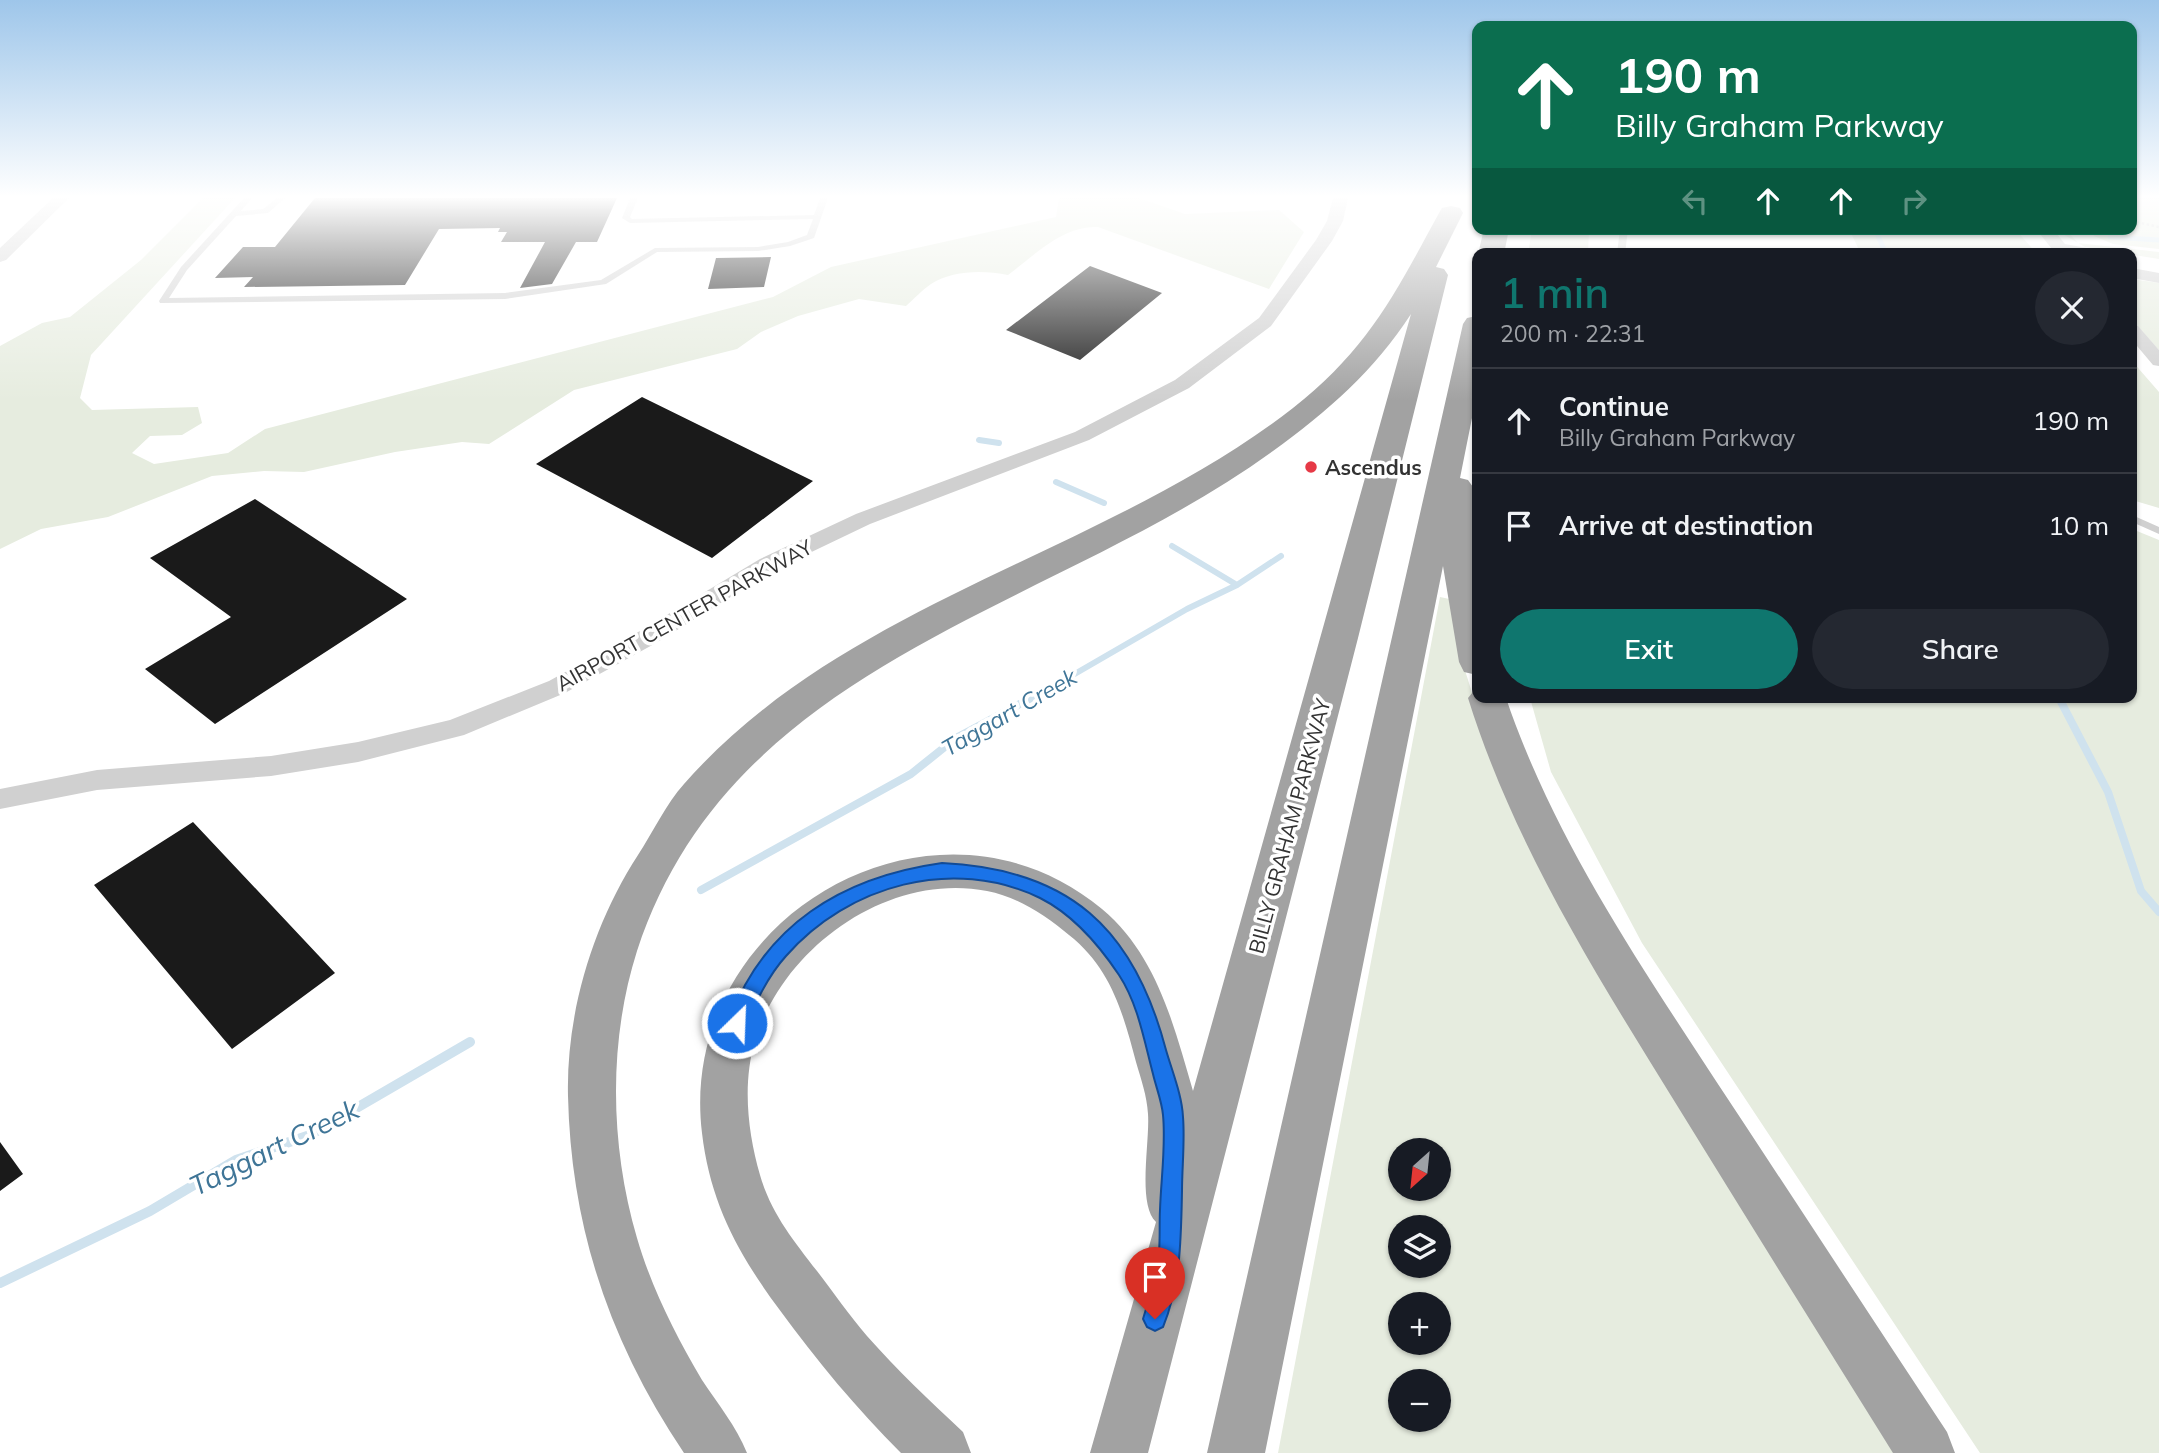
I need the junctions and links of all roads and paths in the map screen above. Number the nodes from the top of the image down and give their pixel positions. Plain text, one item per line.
1 (187, 266) edge
2 (629, 266) edge
3 (1306, 266) edge
4 (1422, 266) edge
5 (1437, 266) edge
6 (2137, 274) edge
7 (2159, 278) edge
8 (2137, 336) edge
9 (1472, 348) edge
10 (2159, 361) edge
11 (1466, 376) junction
12 (2137, 520) edge
13 (2159, 531) edge
14 (1472, 637) edge
15 (1489, 703) edge
16 (0, 799) edge
17 (1169, 1266) junction
18 (718, 1453) edge
19 (942, 1453) edge
20 (1119, 1453) edge
21 (1236, 1453) edge
22 (1926, 1453) edge

1 - 2 lane
3 - 16 street, AIRPORT CENTER PARKWAY
4 - 18 highway
5 - 17 highway, BILLY GRAHAM PARKWAY
6 - 7 street
8 - 10 street
9 - 11 highway
11 - 14 highway
11 - 21 highway
12 - 13 lane
15 - 22 highway
17 - 19 highway
17 - 20 highway, BILLY GRAHAM PARKWAY

